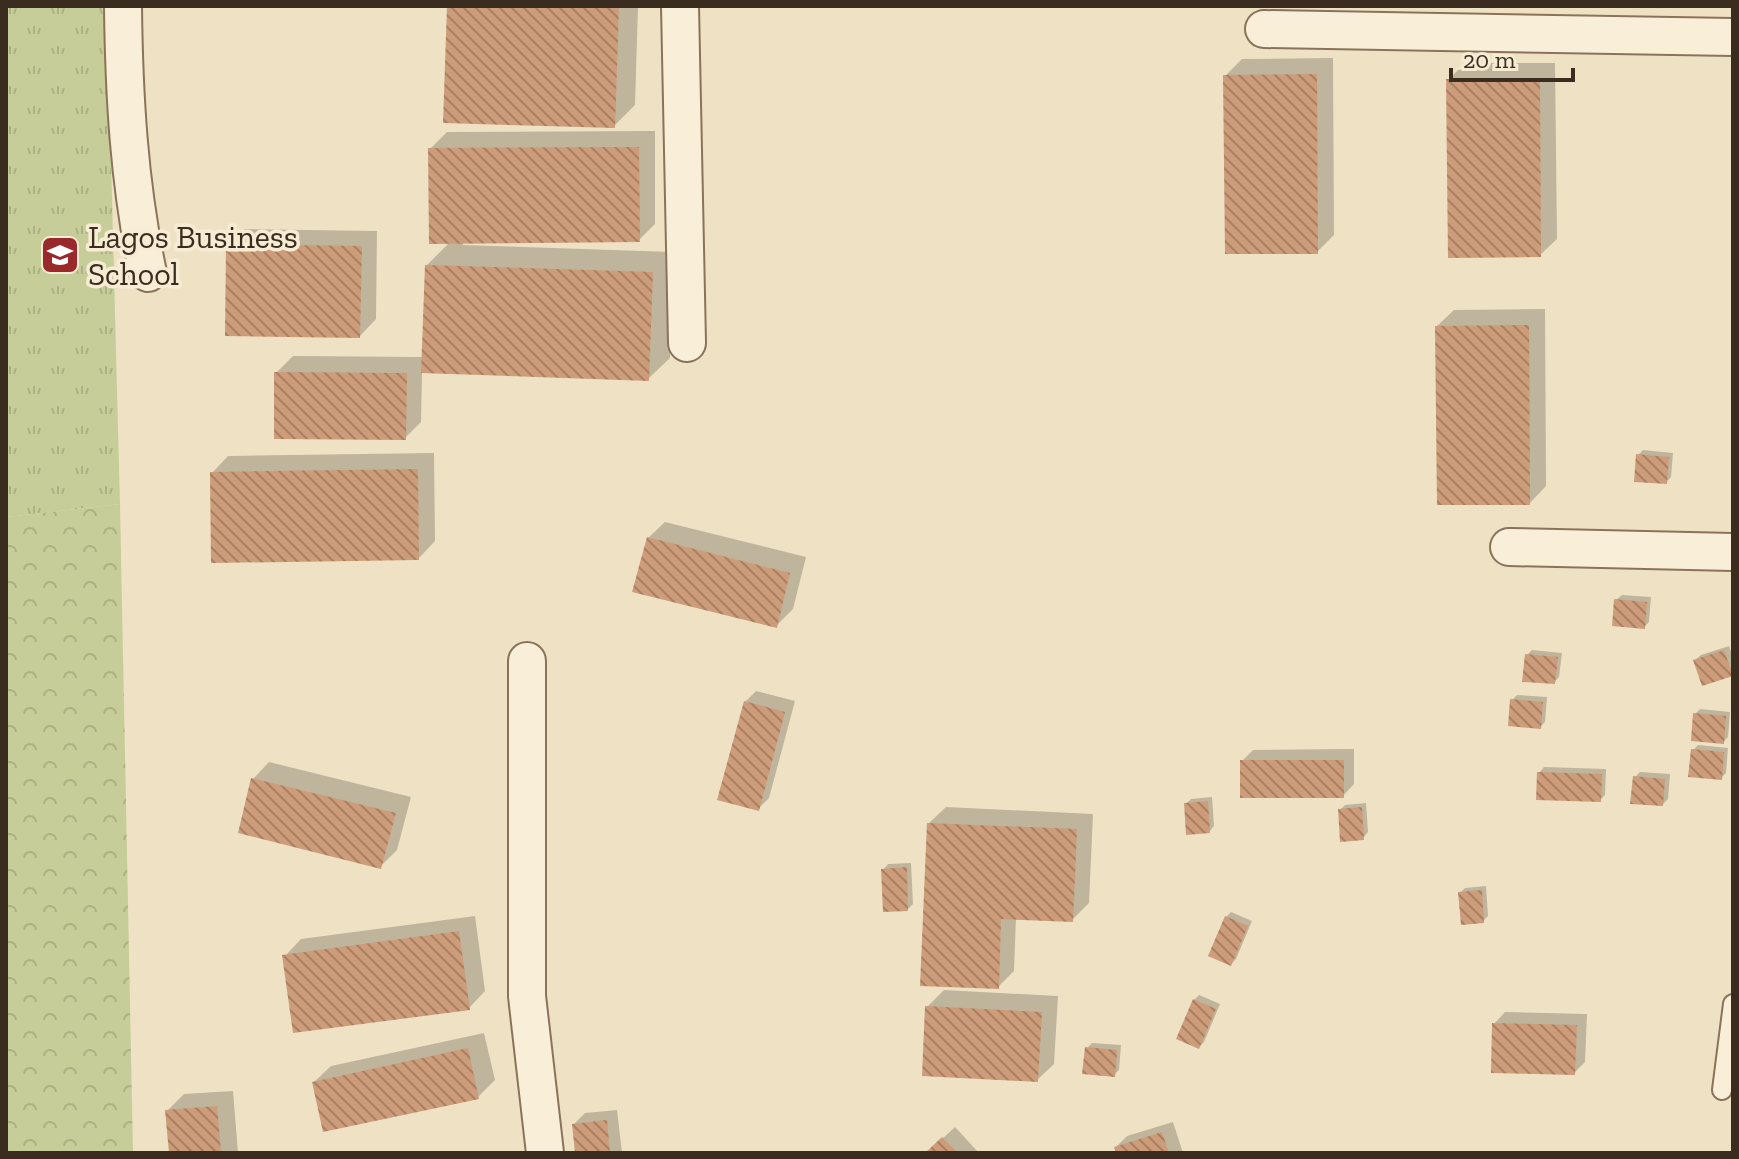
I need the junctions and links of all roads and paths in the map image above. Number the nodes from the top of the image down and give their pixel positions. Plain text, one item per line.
1 (123, 6) edge
2 (680, 6) edge
3 (1264, 29) dead end
4 (1733, 37) edge
5 (148, 273) dead end
6 (687, 343) dead end
7 (1509, 547) dead end
8 (1733, 552) edge
9 (527, 661) dead end
10 (1733, 1004) edge
11 (1722, 1090) dead end
12 (545, 1153) edge

1 - 5 street
2 - 6 street
3 - 4 street
7 - 8 street
9 - 12 street
10 - 11 lane

